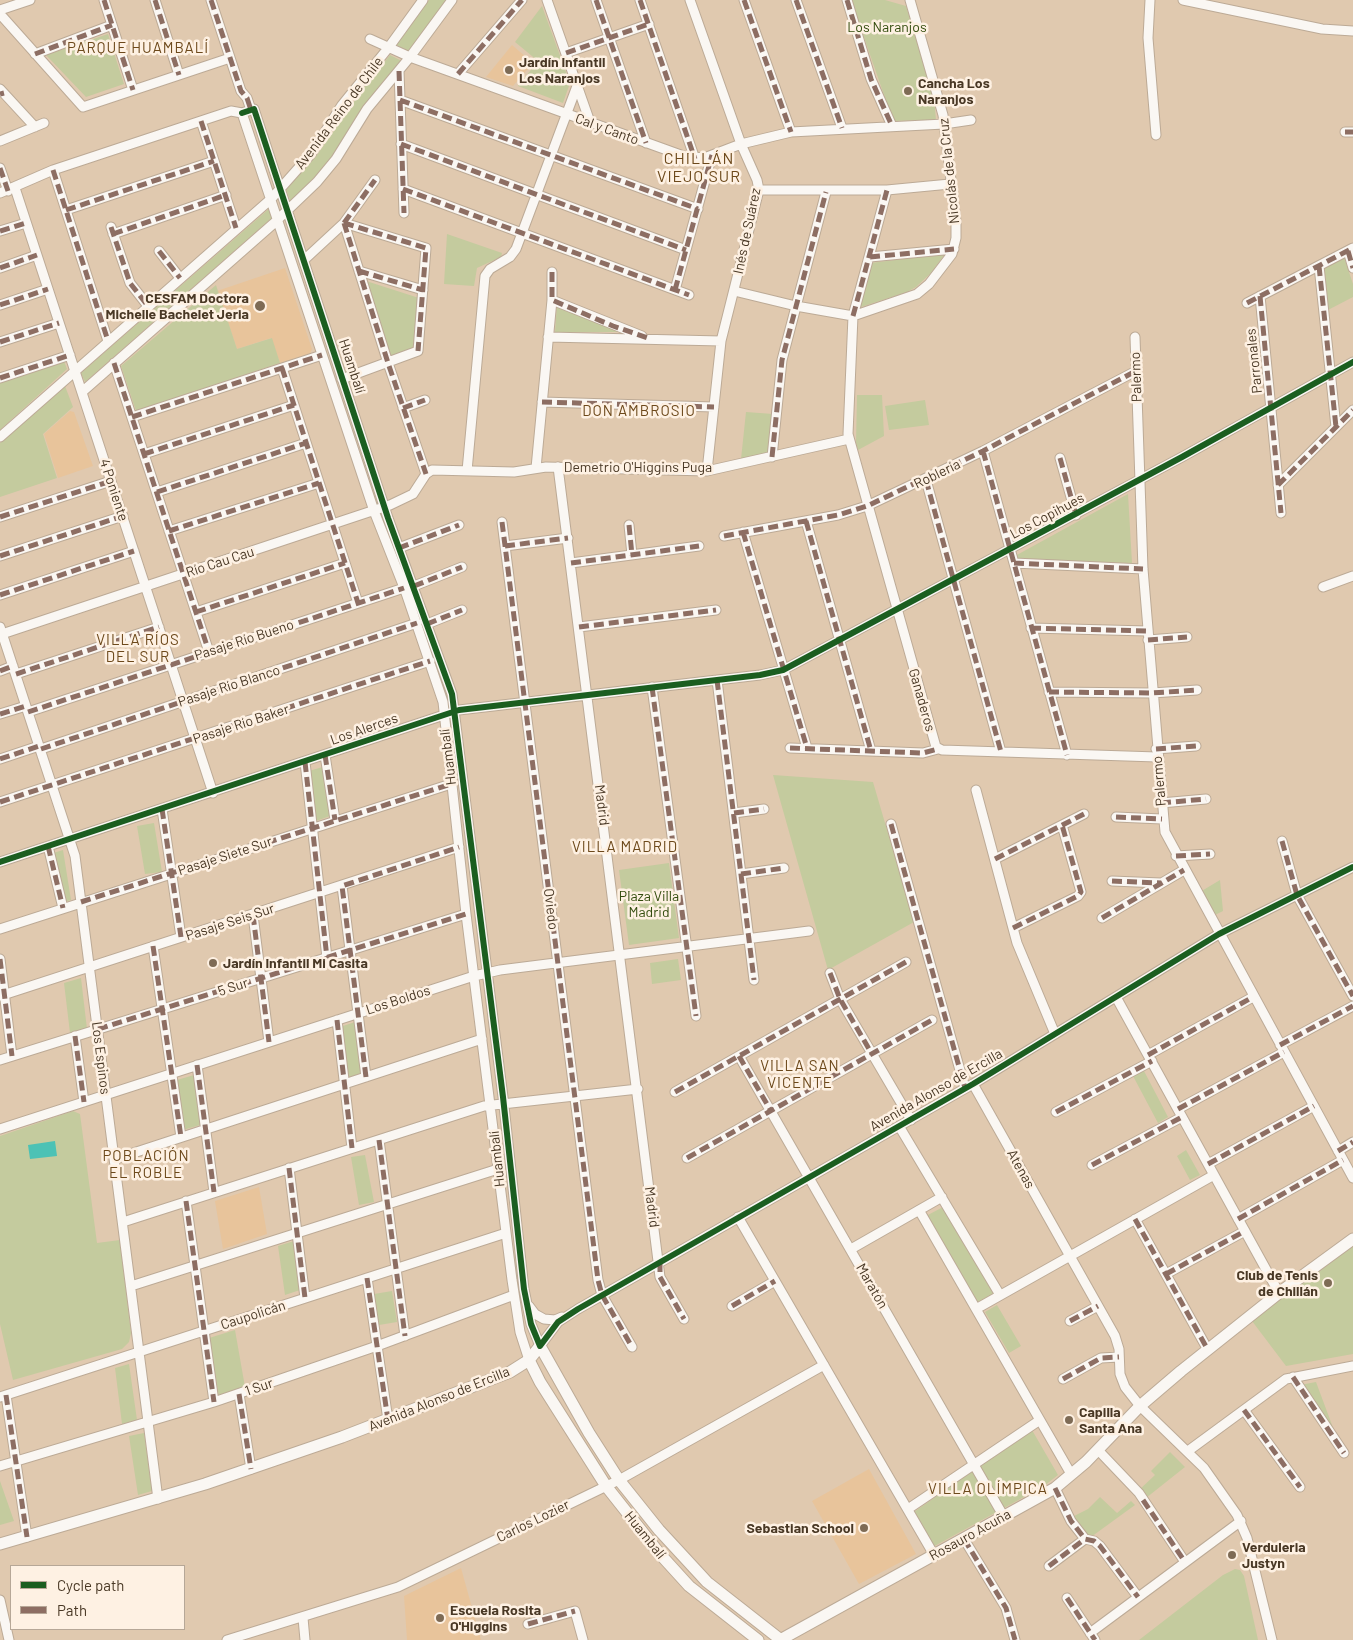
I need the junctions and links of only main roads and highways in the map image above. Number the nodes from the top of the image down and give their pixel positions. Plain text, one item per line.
1 (1353, 1239) edge
2 (540, 1346) joint
3 (528, 1360) junction
4 (0, 1544) edge
5 (758, 1640) edge
6 (780, 1640) edge

1 - 6 main road, Rosauro Acuña
2 - 3 main road, Avenida Alonso de Ercilla
2 - 6 main road, Huambalí
3 - 4 main road, Avenida Alonso de Ercilla
3 - 5 main road, Huambalí

